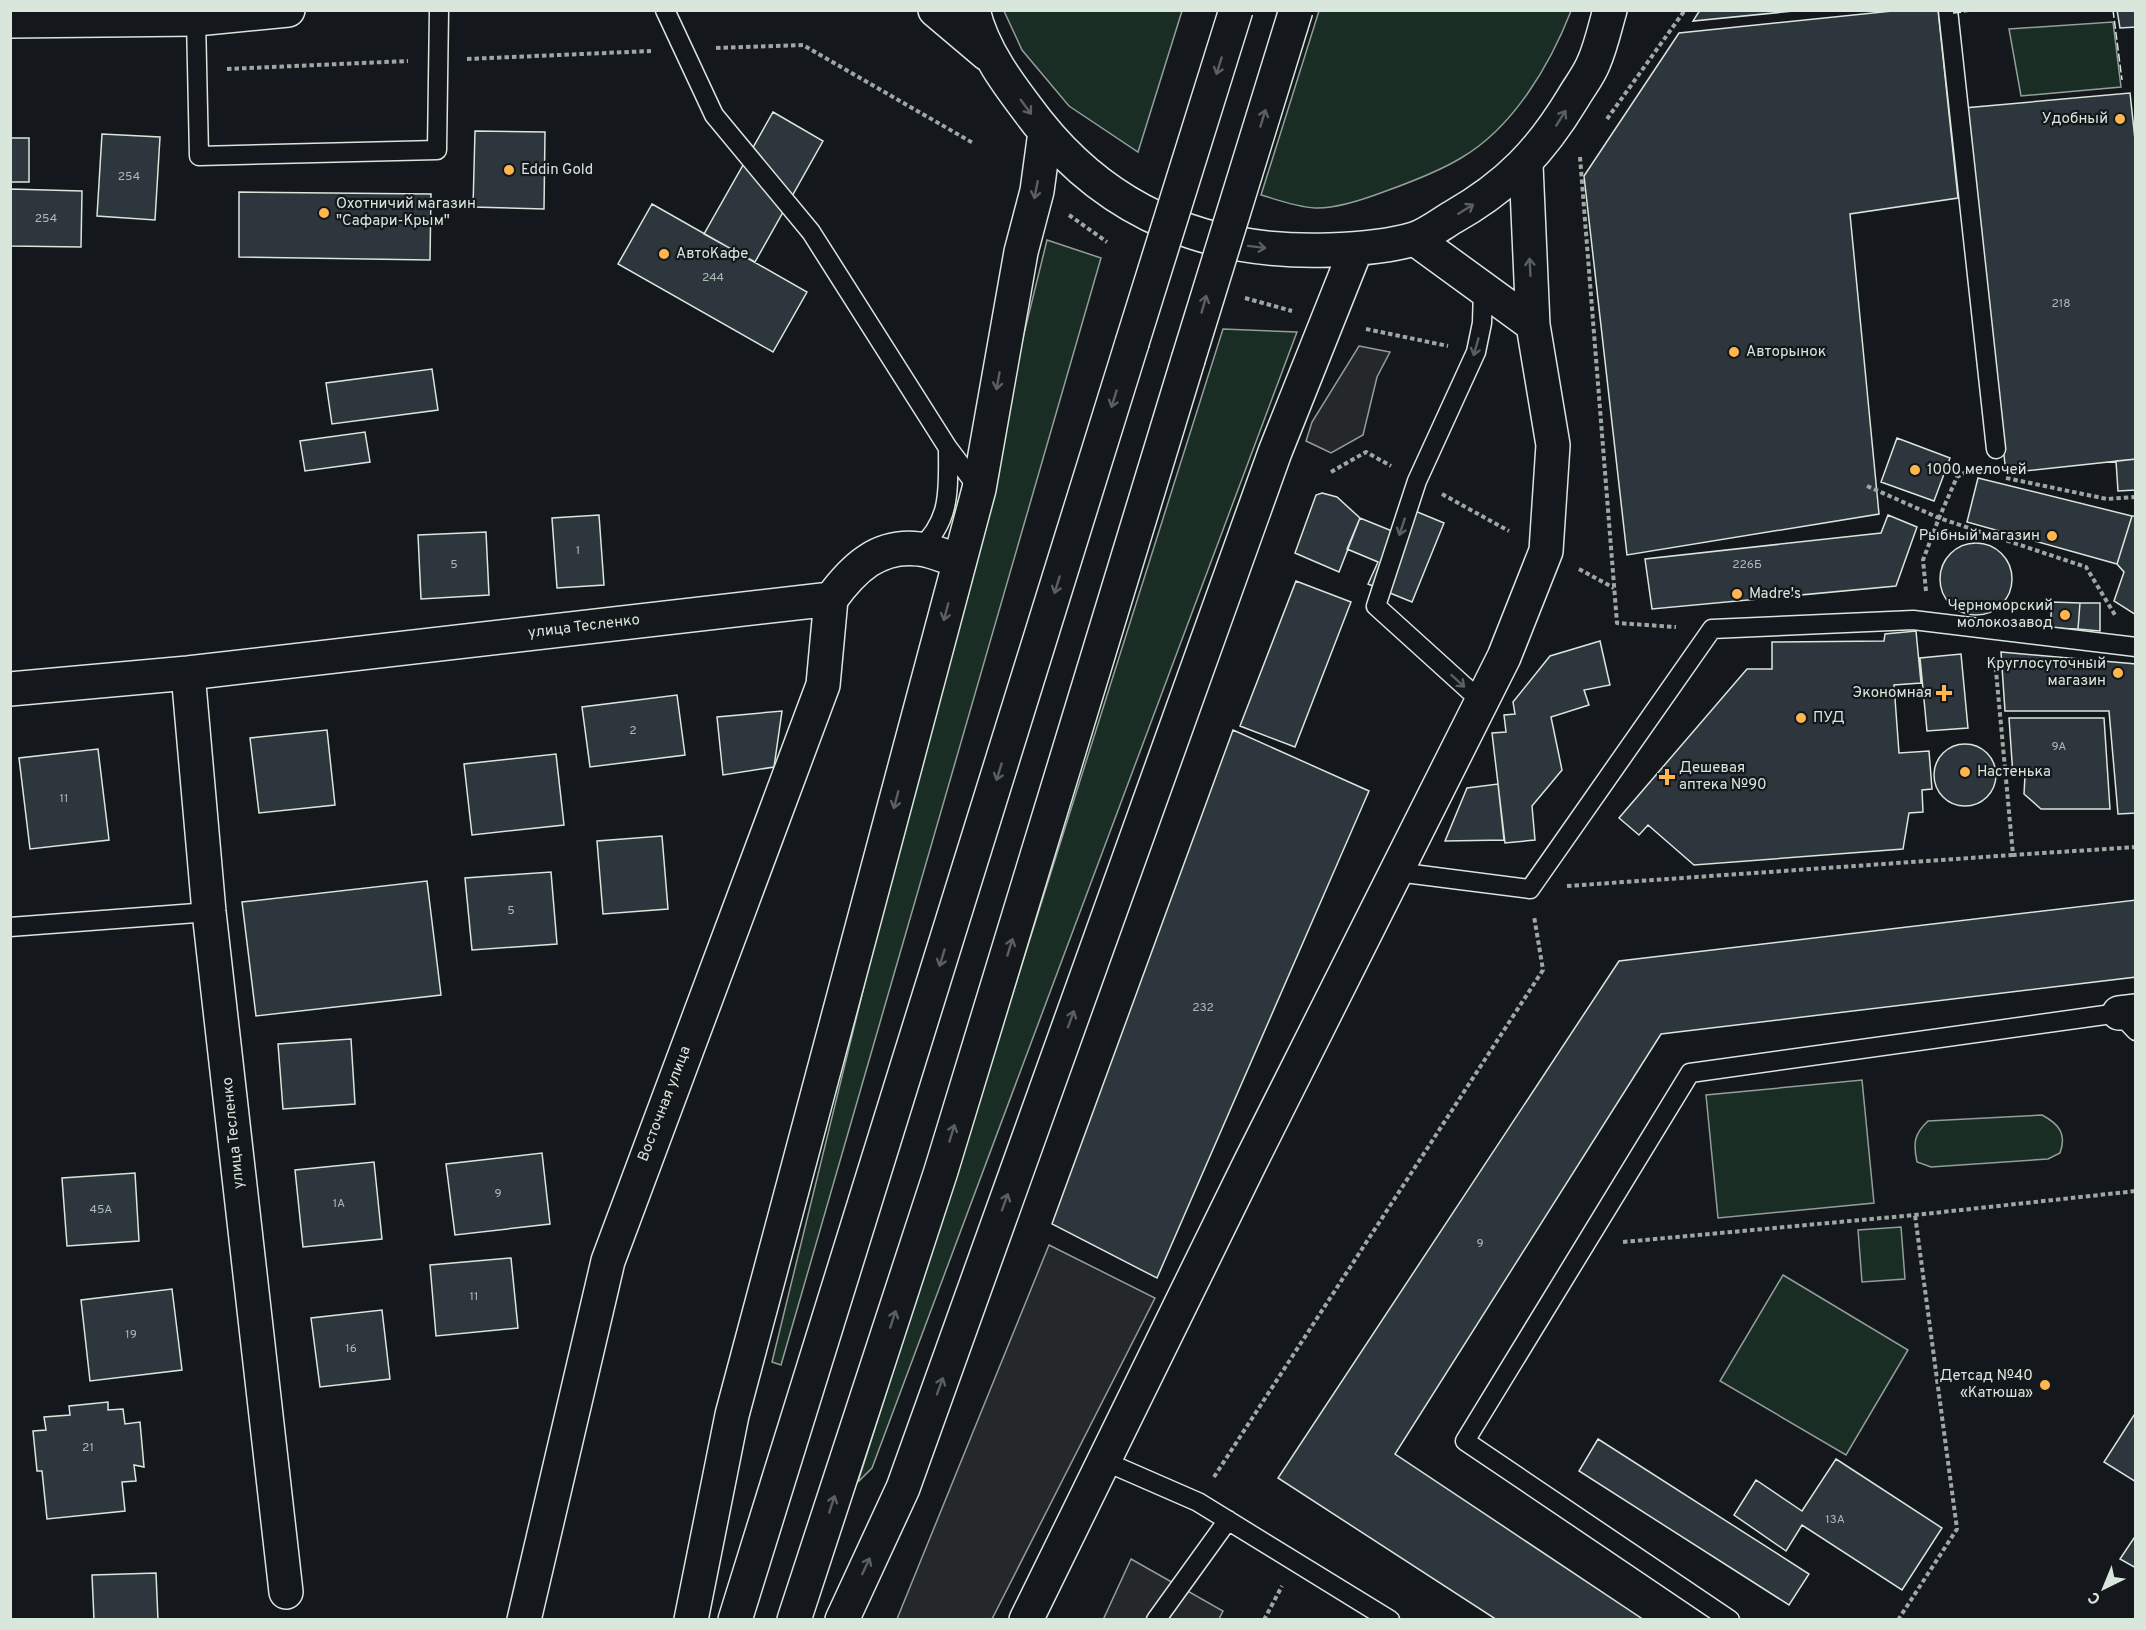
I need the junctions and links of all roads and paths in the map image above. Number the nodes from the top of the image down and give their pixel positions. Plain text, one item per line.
1 (439, 10) edge
2 (665, 10) edge
3 (935, 10) edge
4 (974, 10) edge
5 (1236, 10) edge
6 (1296, 10) edge
7 (1610, 10) edge
8 (1685, 10) edge
9 (1948, 10) edge
10 (266, 11) edge
11 (196, 19) junction
12 (10, 21) edge
13 (683, 50) junction
14 (992, 59) junction
15 (438, 60) junction
16 (197, 70) junction
17 (1605, 122) dead end
18 (1045, 132) junction
19 (974, 142) dead end
20 (1585, 150) dead end
21 (1526, 165) junction
22 (1060, 209) dead end
23 (1416, 239) junction
24 (1107, 242) dead end
25 (1356, 249) junction
26 (1483, 289) junction
27 (1241, 297) dead end
28 (1301, 313) dead end
29 (1533, 325) junction
30 (948, 448) junction
31 (1996, 449) dead end
32 (1976, 467) dead end
33 (1331, 472) dead end
34 (1996, 474) dead end
35 (1417, 481) junction
36 (1867, 486) dead end
37 (979, 489) junction
38 (2136, 497) edge
39 (1939, 518) junction
40 (919, 549) junction
41 (1546, 551) junction
42 (959, 561) junction
43 (831, 599) junction
44 (1929, 622) junction
45 (1712, 629) junction
46 (1992, 630) junction
47 (2115, 645) junction
48 (2136, 647) edge
49 (188, 673) junction
50 (10, 689) edge
51 (1482, 702) junction
52 (2136, 848) edge
53 (2013, 855) junction
54 (1396, 872) junction
55 (1530, 889) junction
56 (209, 912) junction
57 (10, 927) edge
58 (2130, 1018) edge
59 (2136, 1191) edge
60 (1915, 1215) junction
61 (1585, 1245) junction
62 (1104, 1461) junction
63 (1198, 1502) junction
64 (1228, 1520) junction
65 (1296, 1562) junction
66 (286, 1592) dead end
67 (524, 1620) edge
68 (691, 1620) edge
69 (735, 1620) edge
70 (794, 1620) edge
71 (842, 1620) edge
72 (1026, 1620) edge
73 (1156, 1620) edge
74 (1264, 1620) edge
75 (1390, 1620) edge
76 (1730, 1620) edge
77 (1898, 1620) edge

1 - 15 lane
2 - 13 lane
3 - 14 main road
4 - 14 main road
5 -> 69 main road, bridge
70 -> 6 main road, bridge
21 -> 7 main road
8 - 17 path
9 - 31 lane
10 - 11 main road
11 - 12 main road
11 - 16 lane
13 - 15 path
13 - 19 path
13 - 30 lane
14 -> 18 main road
15 - 16 path
15 - 16 lane
18 -> 25 main road
18 -> 37 main road
20 - 45 path
23 -> 21 main road
29 -> 21 main road
22 - 24 path
23 - 25 main road
23 - 26 main road
71 -> 25 main road
26 - 29 main road
26 -> 35 lane
27 - 28 path
29 - 41 main road
30 - 37 lane
30 - 40 lane
32 - 39 path
33 - 35 path
34 - 38 path
35 - 41 path
35 -> 51 lane
36 - 39 path
37 - 42 main road
39 - 44 path
39 - 47 path
40 - 42 main road
40 - 43 main road
41 - 51 main road
42 -> 68 main road
43 - 49 main road, улица Тесленко
43 - 67 main road, Восточная улица
44 - 45 lane
44 - 46 lane
45 - 55 lane
46 - 47 lane
46 - 53 path
47 - 48 lane
49 - 50 main road, улица Тесленко
49 - 56 main road, улица Тесленко
51 - 54 main road
52 - 53 path
53 - 55 path
54 - 55 lane
54 - 62 main road
55 - 63 path
56 - 57 lane
56 - 66 main road, улица Тесленко
58 - 61 lane
59 - 60 path
60 - 61 path
60 - 77 path
61 - 76 lane
62 - 63 lane
62 - 72 main road
63 - 64 lane
64 - 65 lane
64 - 73 lane
65 - 74 path
65 - 75 lane

